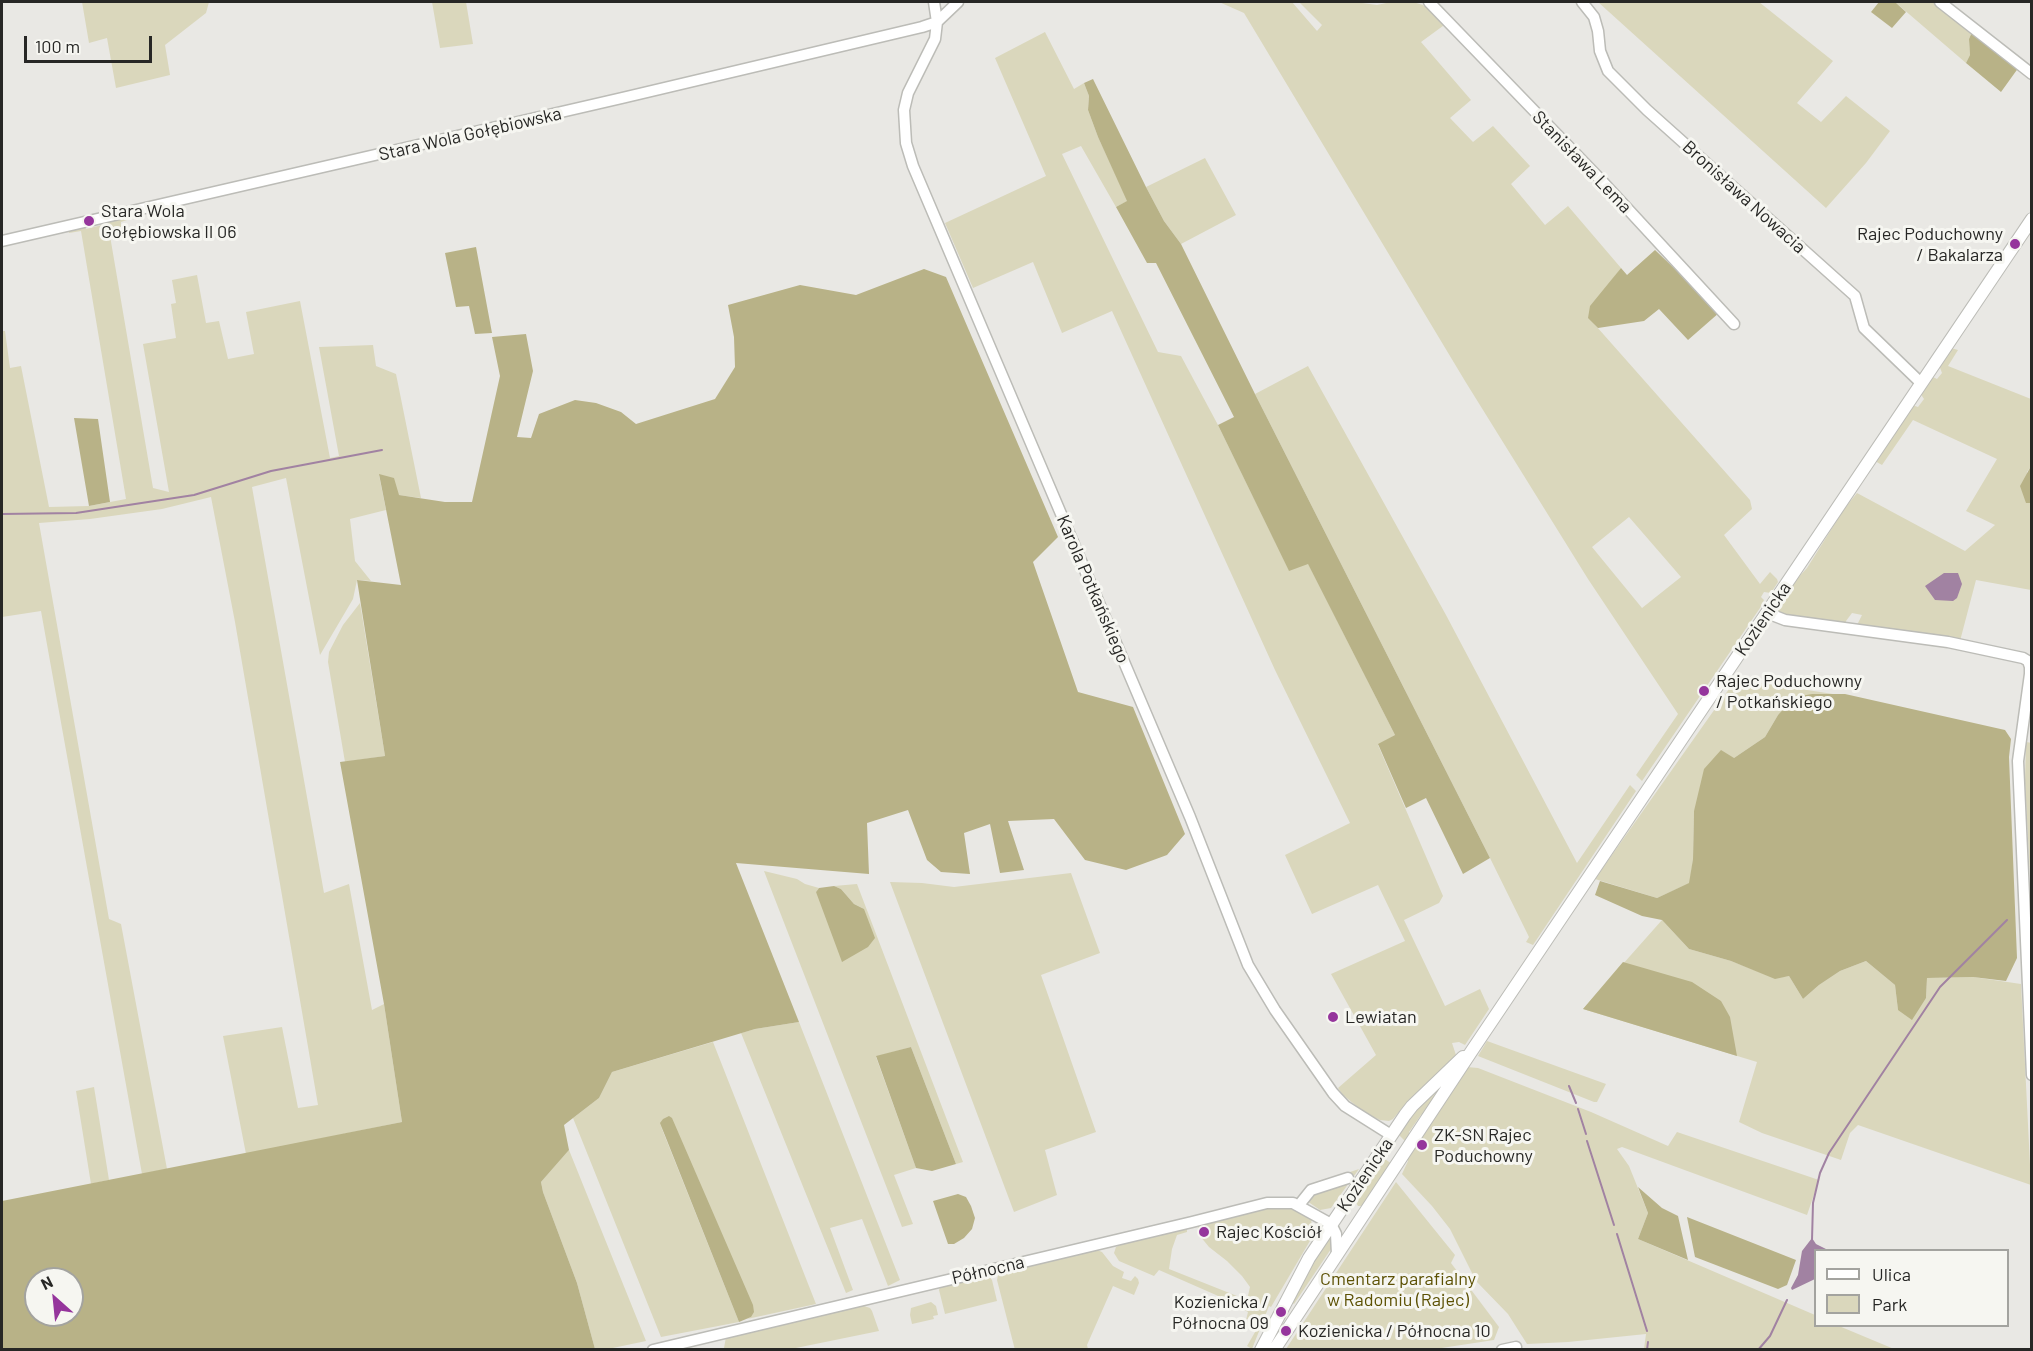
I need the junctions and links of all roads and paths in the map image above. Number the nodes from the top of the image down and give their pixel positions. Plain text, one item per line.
1 (934, 2) edge
2 (958, 2) edge
3 (1429, 2) edge
4 (1582, 2) edge
5 (1940, 2) edge
6 (937, 22) junction
7 (2031, 74) edge
8 (2031, 219) edge
9 (2, 241) edge
10 (1734, 324) dead end
11 (1921, 383) junction
12 (1767, 613) junction
13 (1473, 1049) junction
14 (2031, 1074) edge
15 (1372, 1123) junction
16 (1398, 1145) junction
17 (1381, 1149) junction
18 (1348, 1178) dead end
19 (1348, 1199) junction
20 (1299, 1205) junction
21 (1367, 1210) junction
22 (1326, 1221) junction
23 (1337, 1254) junction
24 (1516, 1347) dead end
25 (653, 1350) edge
26 (1261, 1350) edge
27 (1274, 1350) edge
28 (1502, 1350) edge

1 - 6 street, Karola Potkańskiego
2 - 6 street
3 - 10 street, Stanisława Lema
4 - 11 street, Bronisława Nowacia
5 - 7 street
6 - 9 street, Stara Wola Gołębiowska
6 - 15 street, Karola Potkańskiego
8 - 11 main road, Kozienicka
11 - 12 main road, Kozienicka
12 - 13 main road, Kozienicka
12 - 14 street
13 - 16 main road, Kozienicka
13 - 16 main road, Kozienicka
15 - 16 street, Karola Potkańskiego
15 - 17 street
16 - 17 main road
16 - 21 main road, Kozienicka
17 - 19 main road, Kozienicka
18 - 20 street
19 - 21 main road
19 - 22 main road, Kozienicka
20 - 22 street, Północna
20 - 25 street, Północna
21 - 23 main road, Kozienicka
22 - 23 street
22 - 26 main road, Kozienicka
23 - 27 main road, Kozienicka
24 - 28 street

